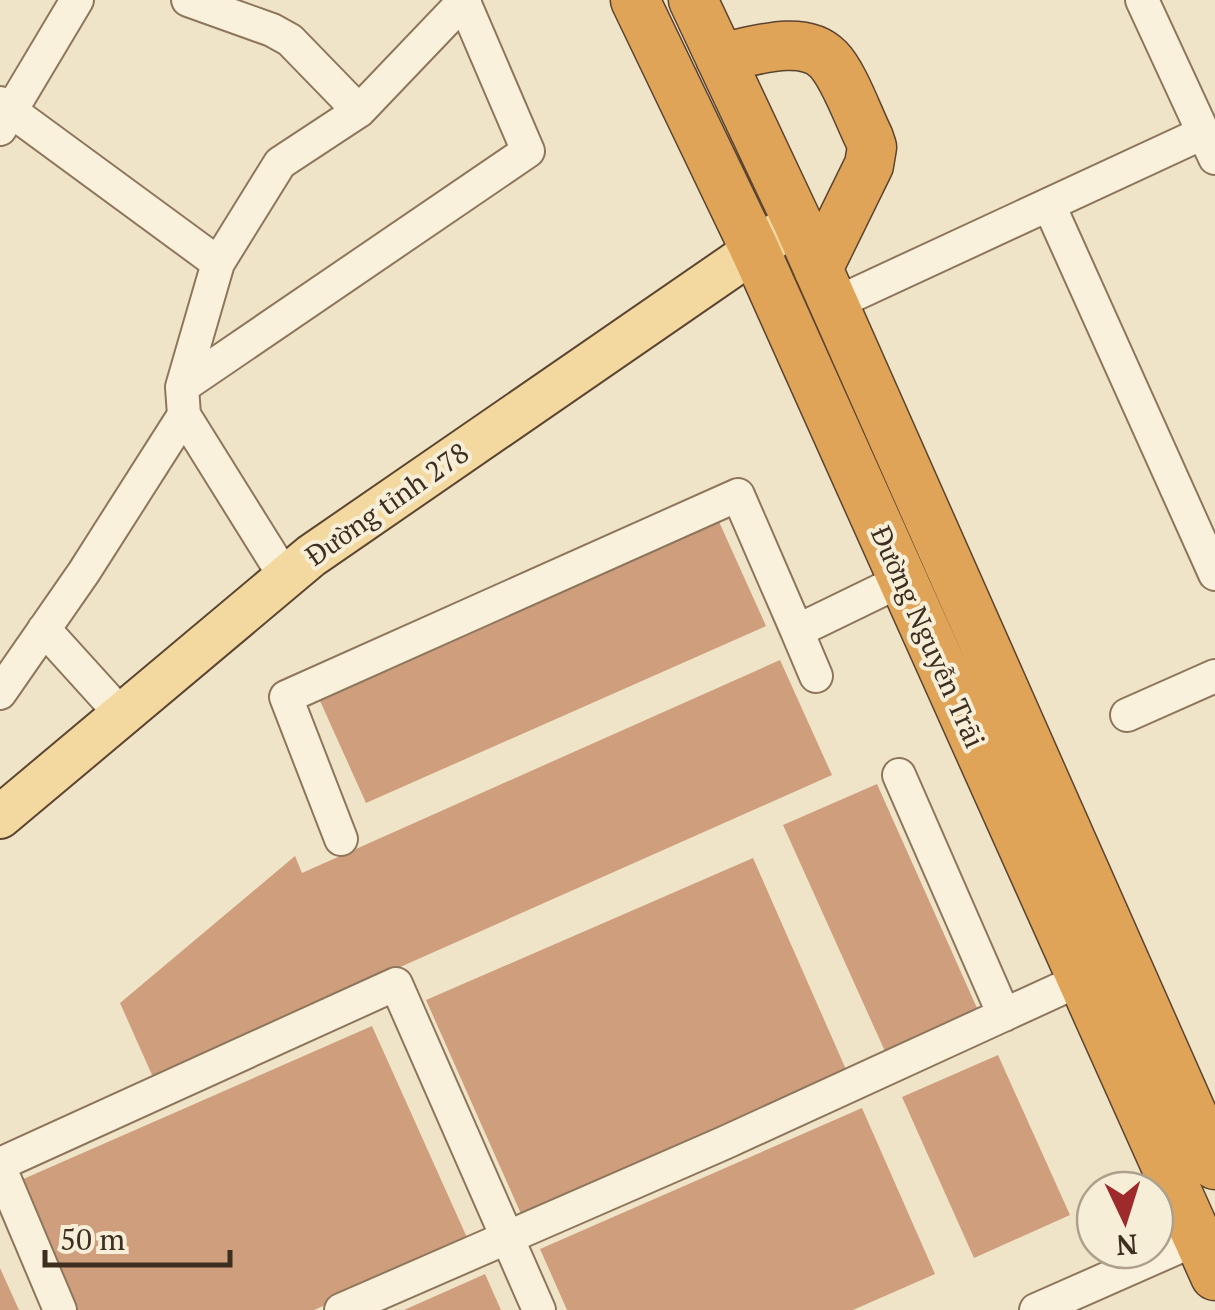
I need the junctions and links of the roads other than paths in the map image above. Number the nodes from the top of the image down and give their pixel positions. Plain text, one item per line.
1 (77, 0) edge
2 (188, 0) edge
3 (635, 0) edge
4 (693, 0) edge
5 (1142, 0) edge
6 (464, 1) edge
7 (720, 58) junction
8 (359, 111) junction
9 (4, 114) edge
10 (1209, 146) edge
11 (1049, 205) junction
12 (797, 221) junction
13 (755, 250) junction
14 (218, 263) junction
15 (826, 286) junction
16 (183, 401) junction
17 (1215, 574) edge
18 (285, 577) junction
19 (902, 580) junction
20 (44, 629) junction
21 (796, 632) junction
22 (816, 676) dead end
23 (1215, 676) edge
24 (0, 693) edge
25 (121, 714) junction
26 (1126, 715) dead end
27 (899, 776) dead end
28 (6, 801) edge
29 (341, 839) dead end
30 (1082, 980) junction
31 (1004, 1015) junction
32 (1215, 1165) edge
33 (0, 1166) edge
34 (1203, 1224) edge
35 (507, 1238) junction
36 (60, 1310) edge
37 (341, 1310) edge
38 (539, 1310) edge
39 (1036, 1310) edge

1 - 9 street
2 - 8 street
3 - 13 highway, Đường Nguyễn Trãi
4 - 7 highway, Đường Nguyễn Trãi
5 - 10 street
6 - 8 street
6 - 16 street
7 - 12 highway, Đường Nguyễn Trãi
7 - 15 highway
8 - 14 street
9 - 14 street
10 - 11 street
11 - 15 street
11 - 17 street
12 - 13 main road, Đường tỉnh 278
12 - 15 highway, Đường Nguyễn Trãi
13 - 18 main road, Đường tỉnh 278
13 - 19 highway, Đường Nguyễn Trãi
14 - 16 street
15 - 32 highway, Đường Nguyễn Trãi
16 - 18 street
16 - 20 street
18 - 25 main road, Đường tỉnh 278
19 - 21 street
19 - 30 highway, Đường Nguyễn Trãi
20 - 24 street
20 - 25 street
21 - 22 street
21 - 29 street
23 - 26 street
25 - 28 main road, Đường tỉnh 278
27 - 31 street
30 - 31 street
30 - 34 highway, Đường Nguyễn Trãi
31 - 35 street
33 - 35 street
33 - 36 street
34 - 39 street
35 - 37 street
35 - 38 street

